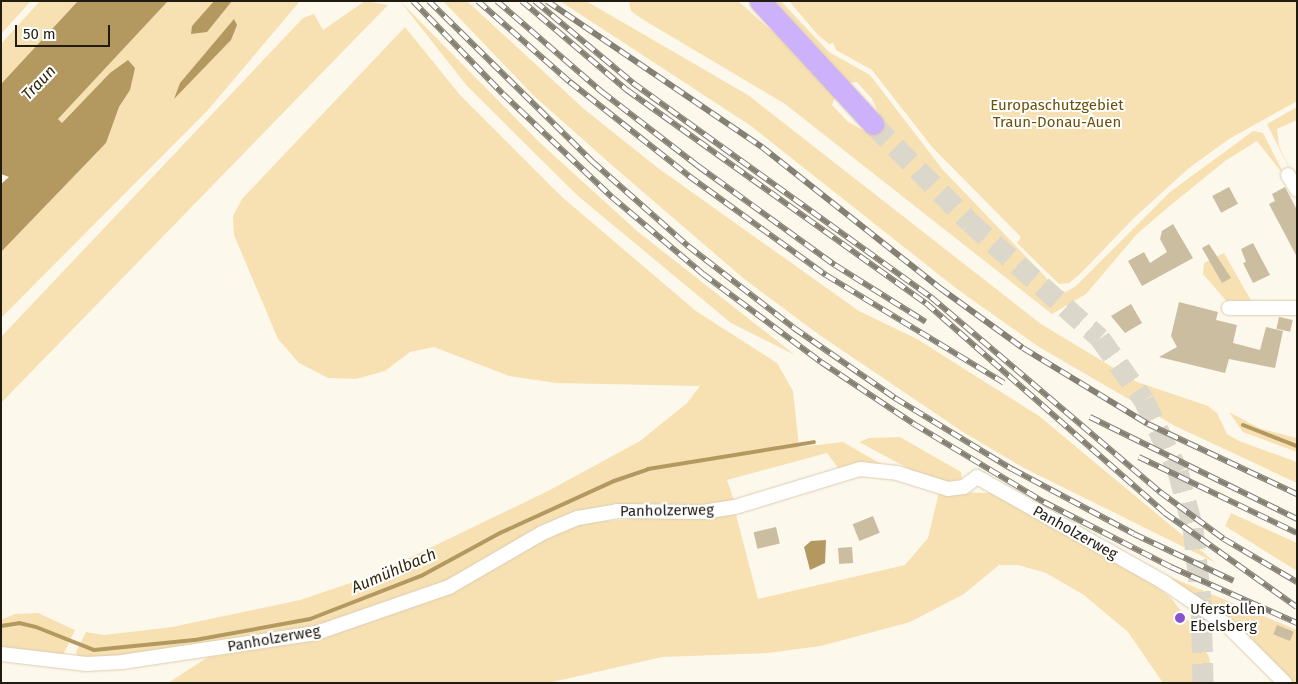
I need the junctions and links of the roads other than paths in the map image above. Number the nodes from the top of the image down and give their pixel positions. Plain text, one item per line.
1 (760, 1) edge
2 (873, 124) tunnel mouth
3 (1288, 175) dead end
4 (1297, 190) edge
5 (1230, 308) dead end
6 (1297, 308) edge
7 (1, 654) edge
8 (1285, 683) edge

1 - 2 main road
3 - 4 street
5 - 6 street
7 - 8 street, Panholzerweg

